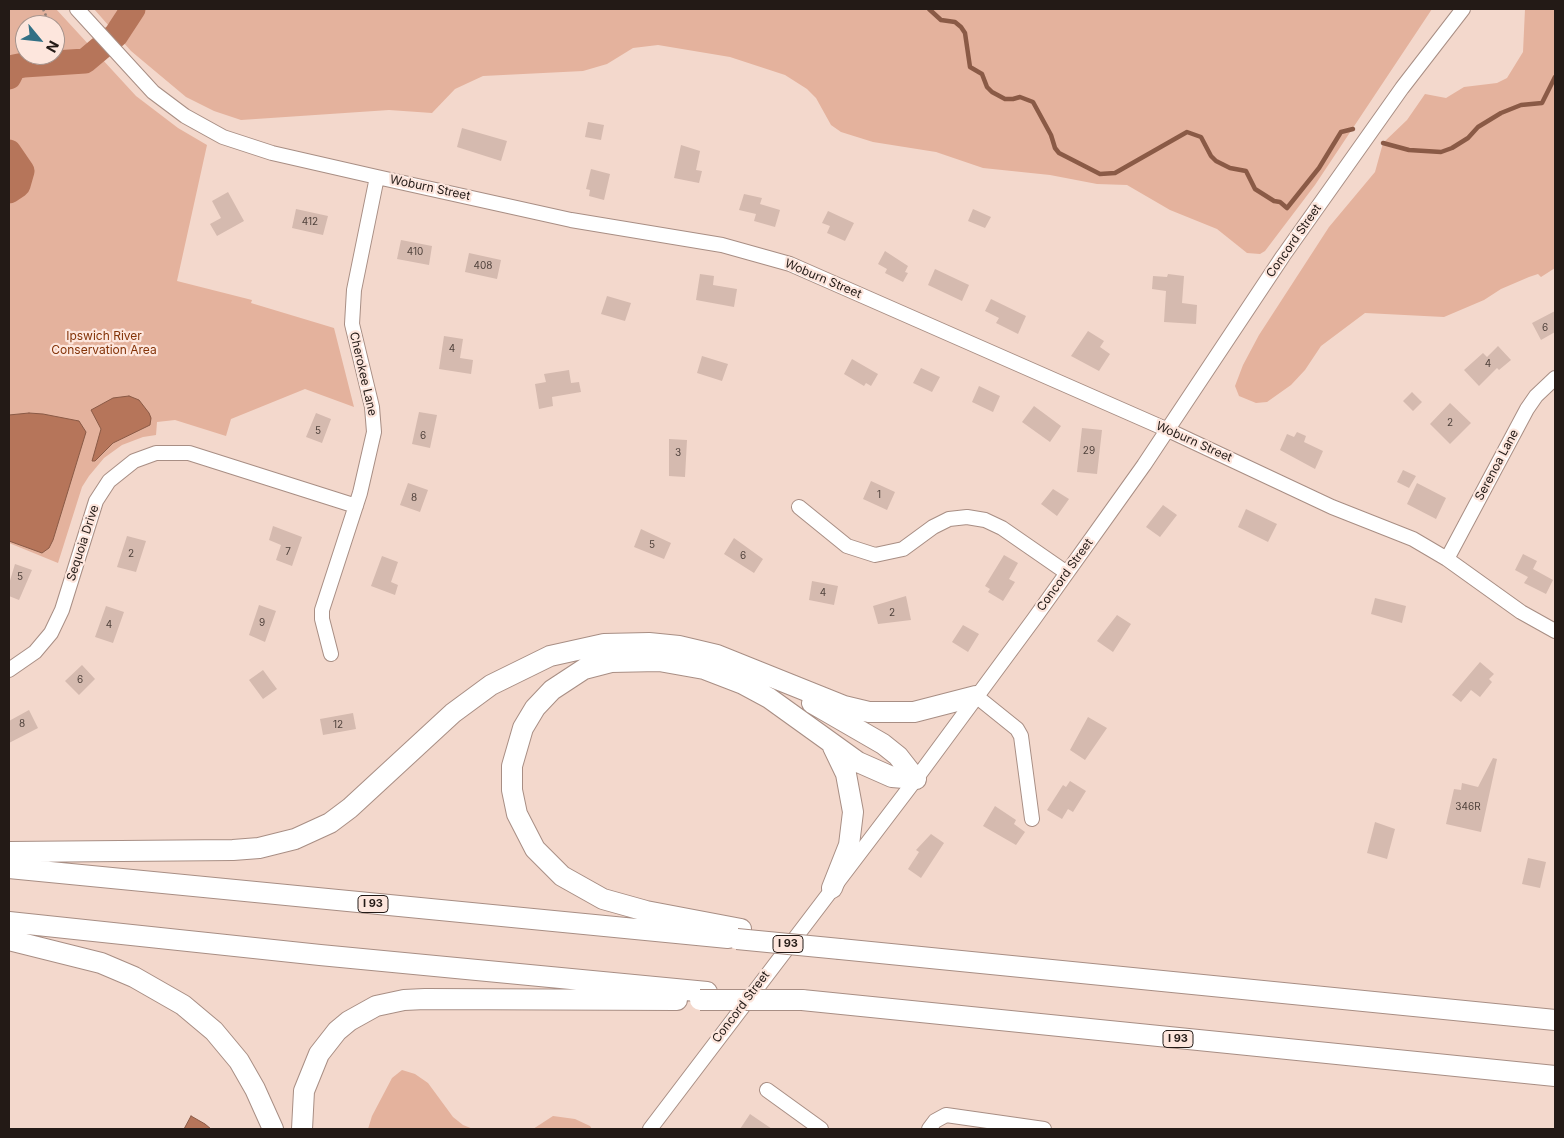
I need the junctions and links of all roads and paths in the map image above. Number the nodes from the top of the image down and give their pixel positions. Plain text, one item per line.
1 (77, 9) edge
2 (1463, 9) edge
3 (377, 177) junction
4 (1555, 378) edge
5 (1168, 430) junction
6 (356, 506) junction
7 (799, 508) dead end
8 (1447, 559) junction
9 (1067, 573) junction
10 (1555, 631) edge
11 (330, 654) dead end
12 (9, 670) edge
13 (766, 675) junction
14 (976, 696) junction
15 (830, 743) junction
16 (916, 779) junction
17 (1032, 819) dead end
18 (9, 852) edge
19 (9, 868) edge
20 (832, 888) junction
21 (9, 922) edge
22 (739, 934) junction
23 (9, 940) edge
24 (703, 996) junction
25 (1555, 1020) edge
26 (1555, 1076) edge
27 (767, 1090) dead end
28 (964, 1123) edge
29 (274, 1129) edge
30 (302, 1129) edge
31 (650, 1129) edge
32 (821, 1129) edge
33 (929, 1129) edge
34 (1044, 1129) edge

1 - 3 street, Woburn Street
2 - 5 street, Concord Street
3 - 5 street, Woburn Street
3 - 6 street, Cherokee Lane
4 - 8 street, Serenoa Lane
5 - 8 street, Woburn Street
5 - 9 street, Concord Street
6 - 11 street, Cherokee Lane
6 - 12 street, Sequoia Drive
7 - 9 street
8 - 10 street, Woburn Street
9 - 14 street, Concord Street
13 - 14 highway
13 - 16 highway
13 - 18 highway
14 - 16 street, Concord Street
14 - 17 street
15 - 16 highway
15 - 20 highway
15 - 22 highway
16 - 20 street, Concord Street
19 - 22 highway, I 93
20 - 31 street, Concord Street
21 - 24 highway, I 93
22 - 25 highway, bridge
23 - 29 highway
24 - 26 highway, I 93, bridge
24 - 30 highway
27 - 32 street
28 - 33 street
28 - 34 street

